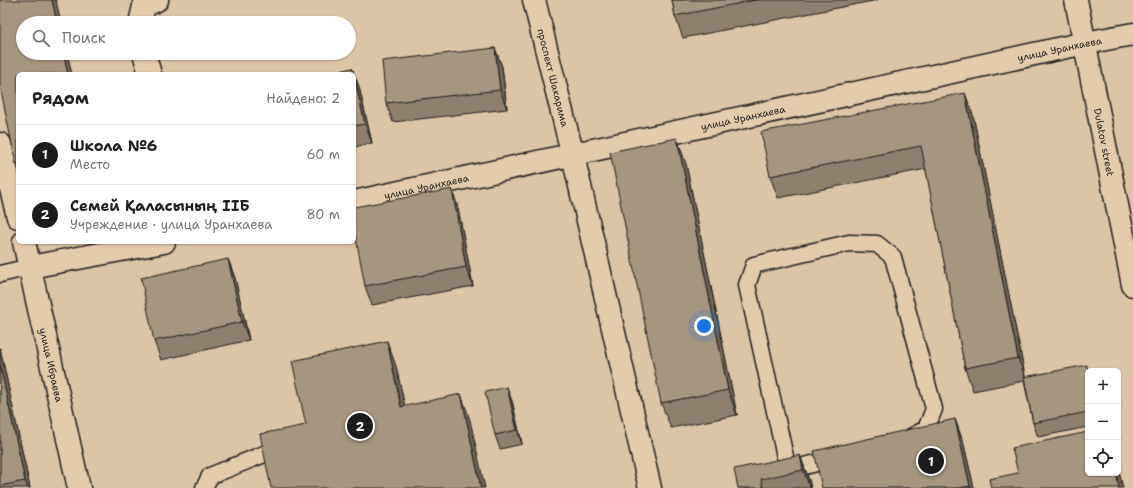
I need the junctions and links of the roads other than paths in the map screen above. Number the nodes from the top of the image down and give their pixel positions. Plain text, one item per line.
1 (534, 0) edge
2 (1076, 0) edge
3 (1133, 34) edge
4 (1085, 43) junction
5 (146, 60) edge
6 (149, 72) edge
7 (0, 144) edge
8 (573, 156) junction
9 (356, 202) edge
10 (16, 209) edge
11 (24, 244) edge
12 (153, 244) edge
13 (30, 267) junction
14 (0, 274) edge
15 (1133, 285) edge
16 (299, 440) edge
17 (894, 443) edge
18 (849, 454) edge
19 (788, 470) junction
20 (79, 488) edge
21 (204, 488) edge
22 (650, 488) edge
23 (755, 488) edge

1 - 8 street, проспект Шакарима
2 - 4 street, Dulatov street
3 - 4 street, улица Уранхаева
4 - 8 street, улица Уранхаева
4 - 15 street, Dulatov street
5 - 6 street
7 - 10 street
8 - 9 street, улица Уранхаева
8 - 22 street, проспект Шакарима
11 - 13 street, улица Ибраева
12 - 13 street
13 - 14 lane
13 - 20 street, улица Ибраева
16 - 21 lane
17 - 19 lane
18 - 19 lane
19 - 23 lane

